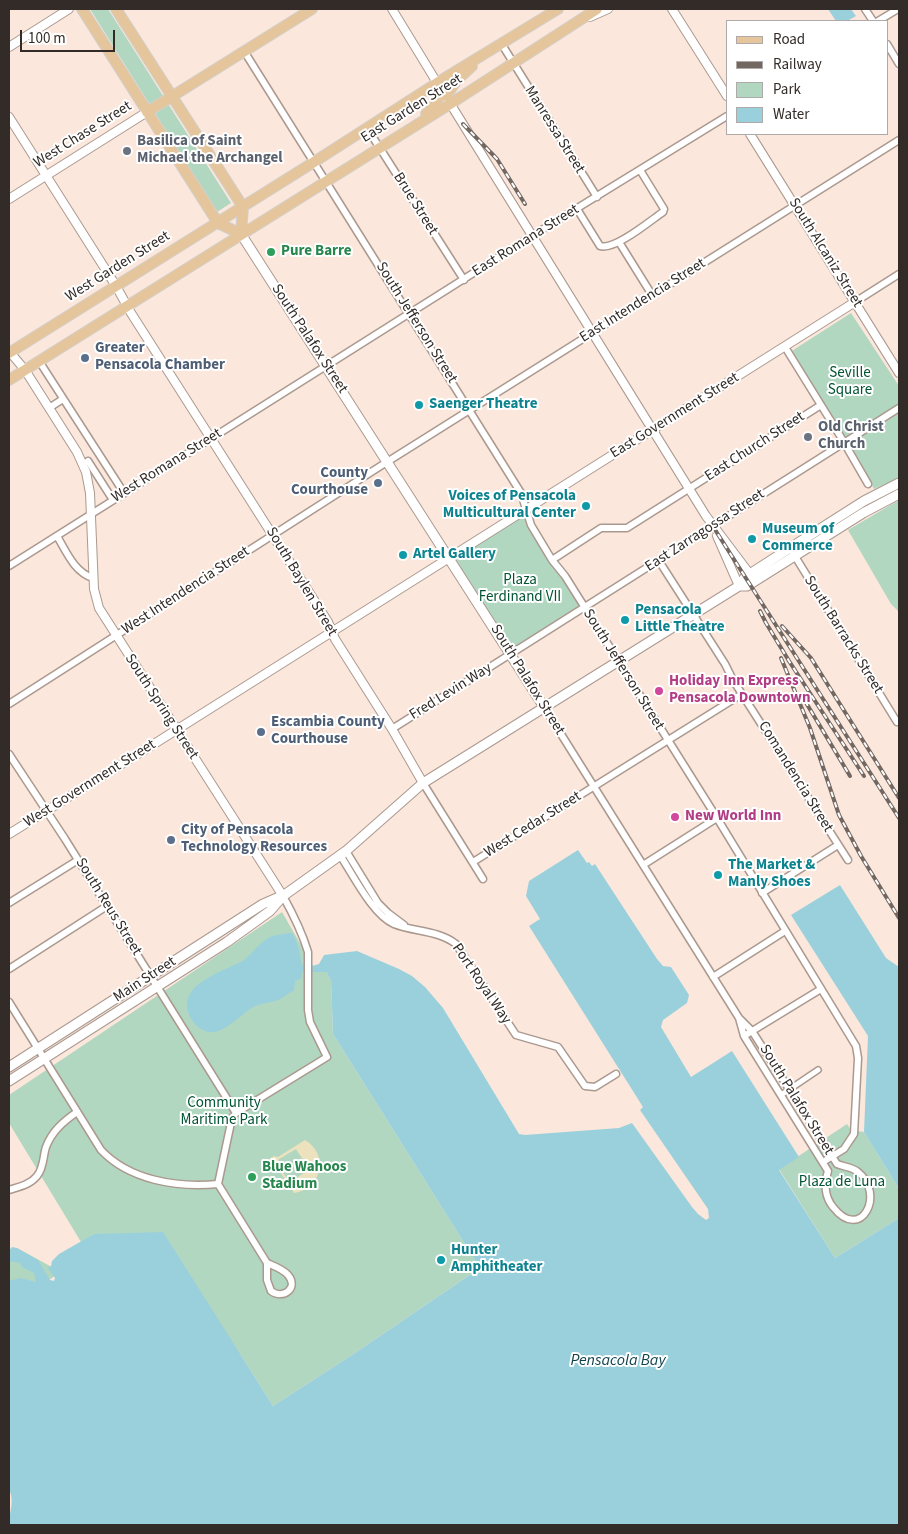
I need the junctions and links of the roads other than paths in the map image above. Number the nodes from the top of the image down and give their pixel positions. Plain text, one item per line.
1 (69, 9) edge
2 (82, 9) edge
3 (116, 9) edge
4 (312, 9) edge
5 (392, 9) edge
6 (558, 9) edge
7 (598, 9) edge
8 (608, 9) edge
9 (672, 9) edge
10 (865, 9) edge
11 (898, 9) edge
12 (584, 19) junction
13 (872, 20) edge
14 (880, 20) edge
15 (501, 43) junction
16 (888, 46) edge
17 (9, 47) edge
18 (244, 51) junction
19 (485, 53) junction
20 (512, 63) junction
21 (899, 64) edge
22 (444, 93) junction
23 (726, 94) edge
24 (173, 96) junction
25 (147, 112) junction
26 (9, 117) edge
27 (726, 117) edge
28 (418, 122) junction
29 (367, 128) junction
30 (751, 135) edge
31 (899, 140) edge
32 (379, 147) junction
33 (314, 162) junction
34 (640, 170) junction
35 (46, 176) junction
36 (326, 180) junction
37 (596, 197) junction
38 (9, 199) edge
39 (795, 205) junction
40 (243, 207) junction
41 (577, 210) junction
42 (218, 223) junction
43 (241, 234) junction
44 (532, 236) junction
45 (619, 242) junction
46 (899, 274) edge
47 (464, 280) junction
48 (116, 286) junction
49 (652, 295) junction
50 (855, 302) junction
51 (128, 305) junction
52 (410, 314) junction
53 (592, 333) junction
54 (785, 347) junction
55 (9, 353) edge
56 (39, 361) junction
57 (326, 366) junction
58 (25, 370) junction
59 (899, 373) edge
60 (9, 380) edge
61 (64, 399) junction
62 (821, 405) junction
63 (49, 408) junction
64 (899, 408) edge
65 (471, 410) junction
66 (652, 430) junction
67 (211, 438) junction
68 (844, 443) junction
69 (99, 454) junction
70 (85, 462) junction
71 (387, 462) junction
72 (899, 483) edge
73 (868, 484) dead end
74 (690, 490) junction
75 (124, 494) junction
76 (899, 494) edge
77 (113, 500) junction
78 (526, 509) junction
79 (91, 514) junction
80 (712, 525) junction
81 (273, 534) junction
82 (56, 536) junction
83 (790, 548) junction
84 (795, 557) junction
85 (450, 558) junction
86 (552, 560) junction
87 (659, 561) junction
88 (9, 566) edge
89 (752, 577) junction
90 (93, 578) junction
91 (739, 586) junction
92 (585, 608) junction
93 (693, 615) junction
94 (332, 631) junction
95 (116, 636) junction
96 (510, 654) junction
97 (618, 662) junction
98 (742, 694) junction
99 (9, 704) edge
100 (544, 707) junction
101 (897, 722) dead end
102 (392, 729) junction
103 (176, 730) junction
104 (668, 740) junction
105 (9, 754) edge
106 (422, 783) junction
107 (594, 787) junction
108 (46, 810) junction
109 (717, 818) junction
110 (9, 834) edge
111 (838, 845) junction
112 (343, 853) junction
113 (78, 860) junction
114 (848, 860) dead end
115 (473, 862) junction
116 (642, 865) junction
117 (483, 879) dead end
118 (762, 893) junction
119 (282, 896) junction
120 (374, 902) junction
121 (9, 903) edge
122 (107, 906) junction
123 (385, 910) junction
124 (379, 915) junction
125 (404, 926) junction
126 (785, 931) junction
127 (9, 969) edge
128 (152, 976) junction
129 (712, 977) junction
130 (157, 986) junction
131 (820, 989) junction
132 (9, 1002) edge
133 (739, 1018) junction
134 (752, 1031) junction
135 (744, 1036) junction
136 (38, 1048) junction
137 (44, 1058) junction
138 (9, 1067) edge
139 (818, 1070) dead end
140 (616, 1074) dead end
141 (9, 1080) edge
142 (789, 1089) junction
143 (780, 1095) junction
144 (77, 1112) junction
145 (236, 1113) junction
146 (832, 1156) junction
147 (823, 1162) junction
148 (218, 1184) junction
149 (9, 1190) edge
150 (267, 1263) junction

1 - 17 street
2 - 25 main road
3 - 24 main road
4 - 18 main road, West Chase Street
5 - 22 street
6 - 15 main road, East Garden Street
7 - 12 main road, East Garden Street
8 - 12 street
9 - 23 street
10 - 13 street
11 - 14 street
12 - 20 main road, East Garden Street
15 - 19 main road, East Garden Street
15 - 20 street, Manressa Street
16 - 21 street
18 - 24 main road, West Chase Street
18 - 33 street, South Jefferson Street
19 - 22 main road, East Garden Street
19 - 22 main road
20 - 22 main road, East Garden Street
20 - 37 street, Manressa Street
22 - 28 main road, East Garden Street
22 - 28 main road
22 - 29 main road, East Garden Street
22 - 44 street
24 - 25 main road, West Chase Street
24 - 40 main road
25 - 35 street, West Chase Street
25 - 42 main road
26 - 35 street, South Baylen Street
27 - 34 street, East Romana Street
28 - 32 main road, East Garden Street
29 - 32 street, Brue Street
29 - 33 main road, East Garden Street
30 - 39 street, South Alcaniz Street
31 - 39 street, East Intendencia Street
32 - 36 main road, East Garden Street
32 - 47 street, Brue Street
33 - 36 street, South Jefferson Street
33 - 40 main road, East Garden Street
34 - 37 street, East Romana Street
34 - 45 street
35 - 38 street, West Chase Street
35 - 48 street, South Baylen Street
36 - 43 main road, East Garden Street
36 - 52 street, South Jefferson Street
37 - 41 street, East Romana Street
39 - 49 street, East Intendencia Street
39 - 50 street, South Alcaniz Street
40 - 42 main road, West Garden Street
40 - 43 main road
41 - 44 street, East Romana Street
41 - 45 street
42 - 43 main road
42 - 48 main road, West Garden Street
43 - 51 main road
43 - 57 main road, South Palafox Street
44 - 47 street, East Romana Street
44 - 53 street
45 - 49 street
46 - 50 street, East Government Street
47 - 52 street, East Romana Street
48 - 51 street, South Baylen Street
48 - 55 main road, West Garden Street
49 - 53 street, East Intendencia Street
50 - 54 street, East Government Street
50 - 59 street, South Alcaniz Street
51 - 56 main road
51 - 67 street, South Baylen Street
52 - 57 street, East Romana Street
52 - 65 street, South Jefferson Street
53 - 65 street, East Intendencia Street
53 - 66 street
54 - 62 street
54 - 66 street, East Government Street
55 - 58 street, South Spring Street
56 - 58 main road
56 - 61 street
57 - 67 street, West Romana Street
57 - 71 main road, South Palafox Street
58 - 60 main road
58 - 63 street, South Spring Street
61 - 63 street
61 - 69 street
62 - 68 street
62 - 74 street, East Church Street
63 - 70 street, South Spring Street
64 - 68 street, East Zarragossa Street
65 - 71 street, East Intendencia Street
65 - 78 street, South Jefferson Street
66 - 74 street
66 - 78 street, East Government Street
67 - 75 street, West Romana Street
67 - 81 street, South Baylen Street
68 - 73 street
68 - 80 street, East Zarragossa Street
69 - 70 street
69 - 75 street
70 - 77 street, South Spring Street
70 - 79 street, South Spring Street
71 - 81 street, West Intendencia Street
71 - 85 main road, South Palafox Street
72 - 83 main road
74 - 80 street
74 - 86 street, East Church Street
75 - 77 street, West Romana Street
76 - 84 main road
77 - 79 street, West Romana Street
78 - 85 street, East Government Street
78 - 86 street, South Jefferson Street
79 - 82 street, West Romana Street
79 - 90 street, South Spring Street
80 - 87 street, East Zarragossa Street
80 - 89 street
80 - 91 street
81 - 94 street, South Baylen Street
81 - 95 street, West Intendencia Street
82 - 88 street, West Romana Street
82 - 90 street
83 - 84 street, South Barracks Street
83 - 89 main road
84 - 89 main road
84 - 101 street, South Barracks Street
85 - 94 street, West Government Street
85 - 96 main road, South Palafox Street
86 - 92 street, South Jefferson Street
87 - 92 street, East Zarragossa Street
87 - 93 street, Comandencia Street
89 - 91 main road
90 - 95 street, South Spring Street
91 - 93 main road
92 - 96 street, East Zarragossa Street
92 - 97 street, South Jefferson Street
93 - 97 main road
93 - 98 street, Comandencia Street
94 - 102 street, South Baylen Street
94 - 103 street, West Government Street
95 - 99 street, West Intendencia Street
95 - 103 street, South Spring Street
96 - 100 main road, South Palafox Street
96 - 102 street, Fred Levin Way
97 - 100 main road
97 - 104 street, South Jefferson Street
98 - 104 street, West Cedar Street
98 - 111 street, Comandencia Street
100 - 106 main road
100 - 107 street, South Palafox Street
102 - 106 street, South Baylen Street
103 - 108 street, West Government Street
103 - 119 street, South Spring Street
104 - 107 street, West Cedar Street
104 - 109 street, South Jefferson Street
105 - 108 street, South Reus Street
106 - 112 main road
106 - 115 street, South Baylen Street
107 - 115 street, West Cedar Street
107 - 116 street, South Palafox Street
108 - 110 street, West Government Street
108 - 113 street, South Reus Street
109 - 116 street
109 - 118 street, South Jefferson Street
111 - 114 street, Comandencia Street
111 - 118 street
112 - 119 main road
112 - 120 street, Port Royal Way
113 - 121 street
113 - 122 street, South Reus Street
115 - 117 street, South Baylen Street
116 - 129 street, South Palafox Street
118 - 126 street, South Jefferson Street
119 - 128 main road, Main Street
119 - 130 main road
119 - 145 street, South Spring Street
120 - 123 street, Port Royal Way
120 - 124 street, Port Royal Way
122 - 127 street
122 - 128 street, South Reus Street
123 - 124 street
123 - 125 street, Port Royal Way
124 - 125 street, Port Royal Way
125 - 140 street, Port Royal Way
126 - 129 street
126 - 131 street, South Jefferson Street
128 - 130 street, South Reus Street
128 - 136 main road, Main Street
129 - 133 street, South Palafox Street
130 - 137 main road
130 - 145 street, South Reus Street
131 - 134 street
131 - 146 street, South Jefferson Street
132 - 136 street
133 - 134 street, South Palafox Street
133 - 135 street, South Palafox Street
134 - 135 street
134 - 142 street, South Palafox Street
135 - 143 street, South Palafox Street
136 - 137 street
136 - 138 main road, Main Street
137 - 141 main road
137 - 144 street
139 - 142 street
142 - 143 street
142 - 146 street, South Palafox Street
143 - 147 street, South Palafox Street
144 - 148 street
144 - 149 street
145 - 148 street
146 - 147 street, South Jefferson Street
146 - 147 street, South Palafox Street
148 - 150 street
150 - 150 street

